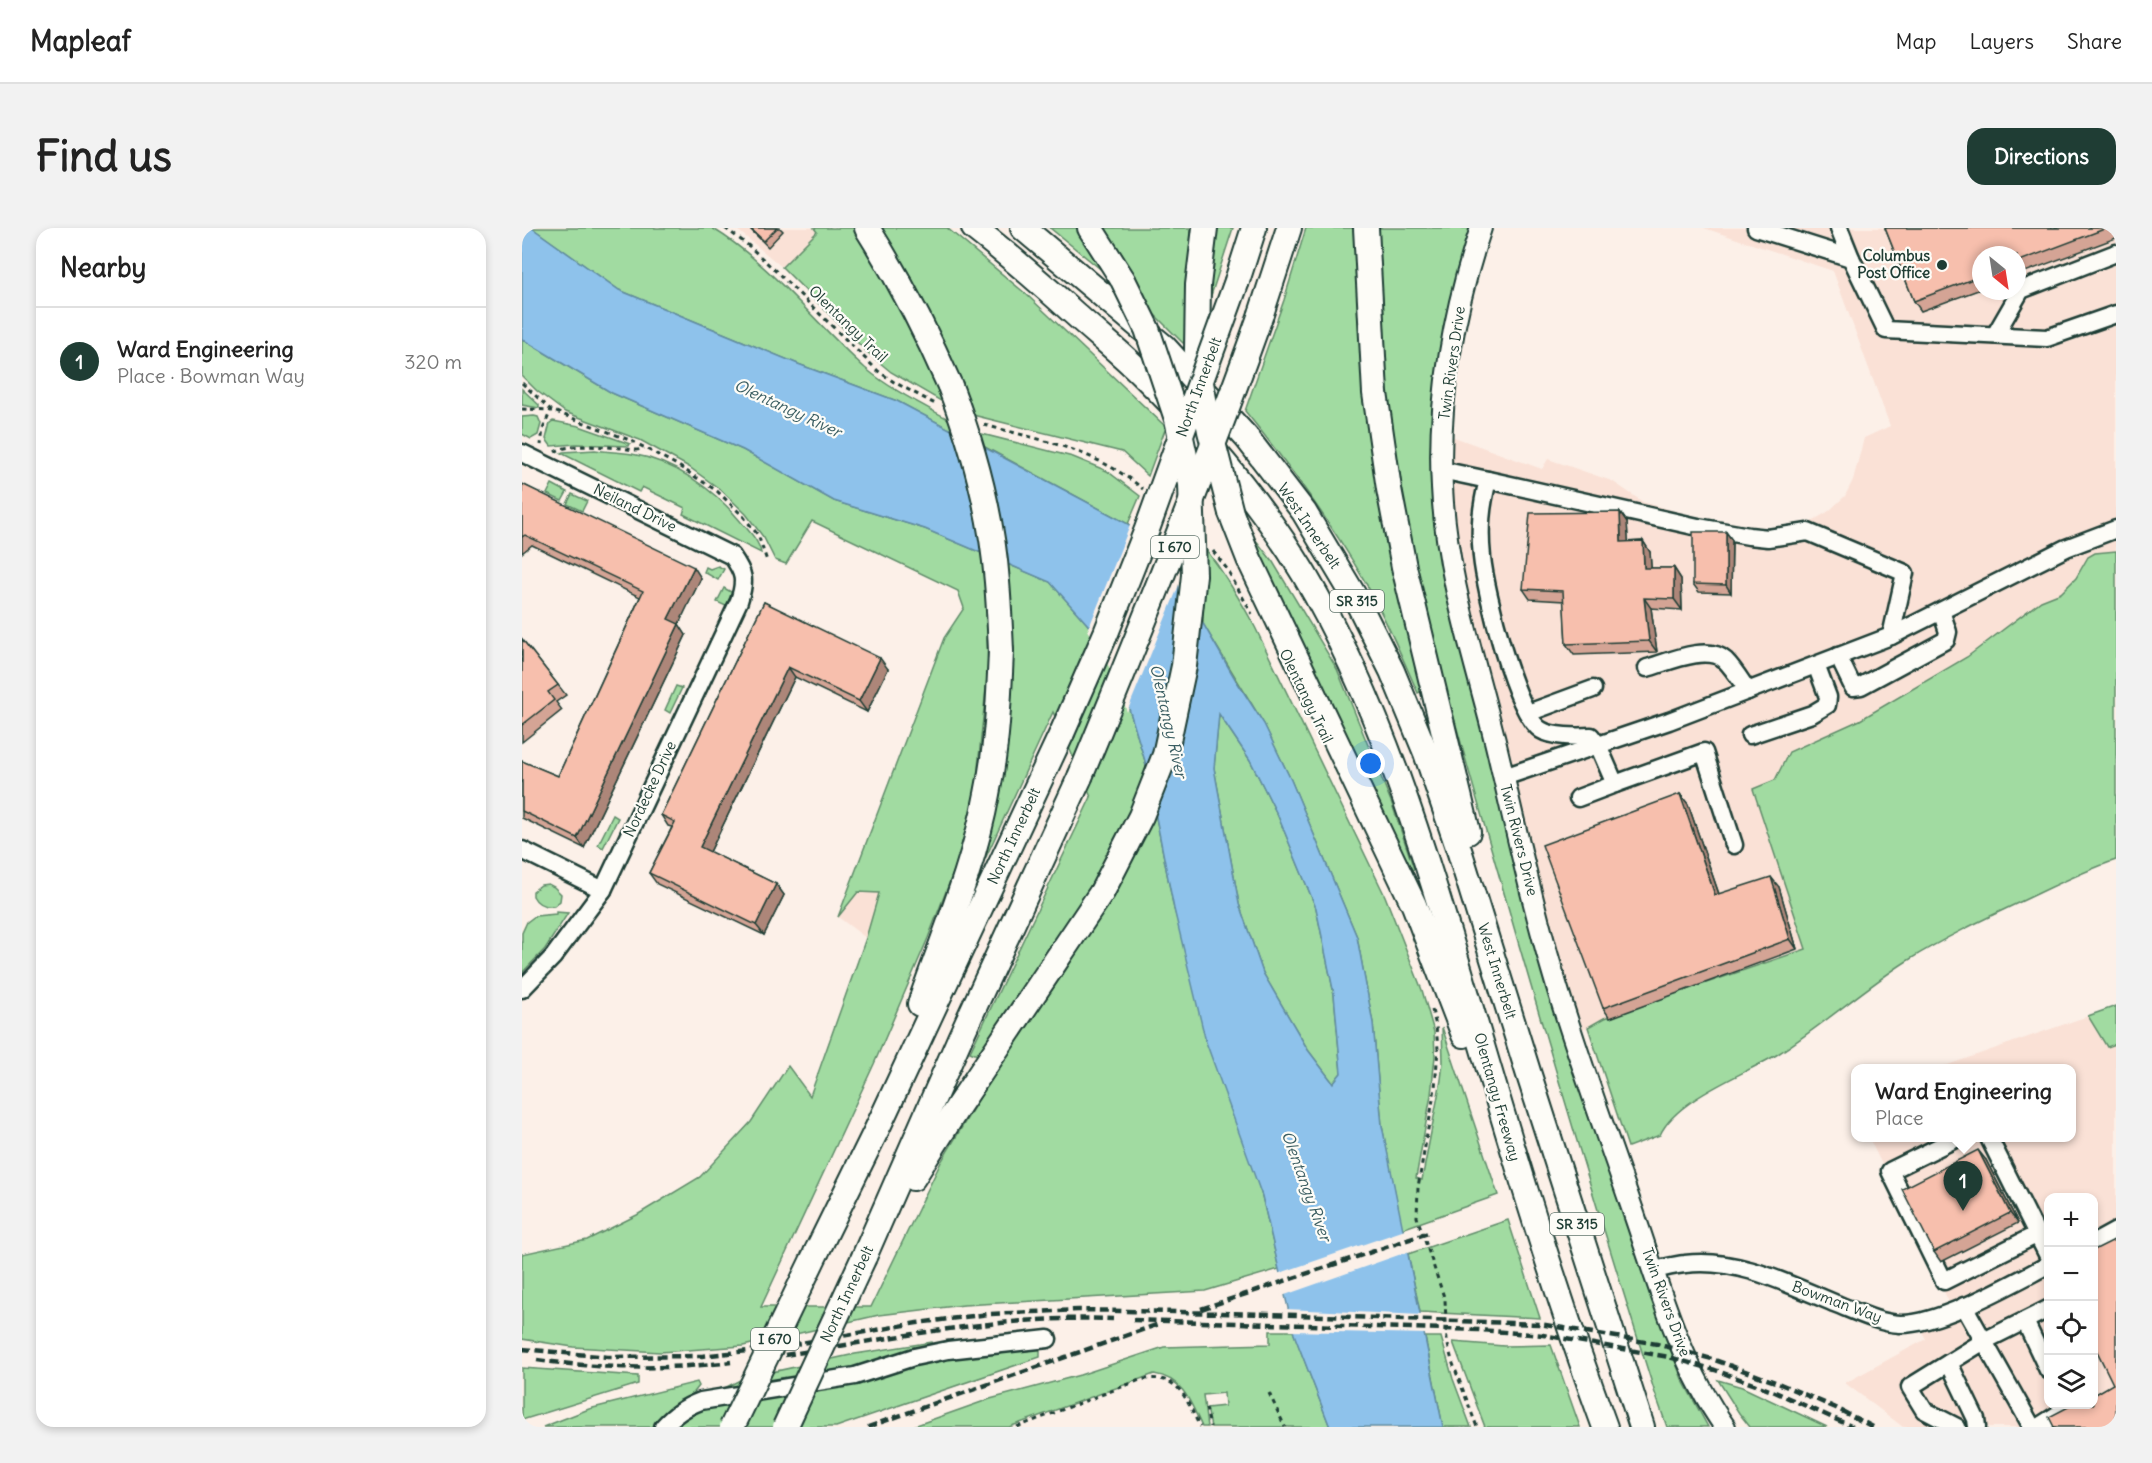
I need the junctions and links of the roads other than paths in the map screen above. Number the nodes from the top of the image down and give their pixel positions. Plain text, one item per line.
1 (867, 228) edge
2 (974, 228) edge
3 (1023, 228) edge
4 (1090, 228) edge
5 (1205, 228) edge
6 (1254, 228) edge
7 (1288, 228) edge
8 (1366, 228) edge
9 (1481, 228) edge
10 (1756, 228) edge
11 (1839, 228) edge
12 (2116, 253) edge
13 (1851, 258) junction
14 (2116, 314) edge
15 (1995, 335) junction
16 (522, 453) edge
17 (1441, 470) junction
18 (1488, 480) junction
19 (2116, 529) edge
20 (742, 571) joint
21 (1941, 611) junction
22 (1891, 636) junction
23 (1838, 656) junction
24 (1816, 664) junction
25 (1647, 668) dead end
26 (1593, 689) dead end
27 (1748, 691) junction
28 (1528, 713) junction
29 (1750, 735) dead end
30 (1598, 745) junction
31 (1394, 765) joint
32 (1504, 777) junction
33 (1615, 784) junction
34 (1578, 798) dead end
35 (1734, 845) dead end
36 (522, 850) edge
37 (603, 890) junction
38 (522, 988) edge
39 (1529, 1075) junction
40 (877, 1129) junction
41 (1947, 1142) edge
42 (1992, 1142) edge
43 (1516, 1162) junction
44 (2116, 1231) edge
45 (2038, 1234) junction
46 (2098, 1241) edge
47 (2044, 1247) edge
48 (864, 1257) junction
49 (2044, 1267) edge
50 (1654, 1270) junction
51 (1964, 1306) junction
52 (2044, 1312) edge
53 (2025, 1321) junction
54 (1048, 1339) dead end
55 (1984, 1341) junction
56 (2044, 1360) edge
57 (1949, 1363) junction
58 (2065, 1409) edge
59 (663, 1427) edge
60 (732, 1427) edge
61 (785, 1427) edge
62 (1605, 1427) edge
63 (1642, 1427) edge
64 (1725, 1427) edge
65 (1957, 1427) edge
66 (1977, 1427) edge
67 (2032, 1427) edge
68 (2038, 1427) edge

1 - 40 highway, bridge
2 - 31 highway, West Innerbelt / SR 315
3 - 39 highway, West Innerbelt / SR 315
4 - 48 highway, bridge
5 - 43 highway, bridge
6 - 40 highway, North Innerbelt / I 670, bridge
7 - 48 highway, North Innerbelt / I 670, bridge
8 - 39 highway
9 - 17 main road, Twin Rivers Drive
10 - 13 street
11 - 13 street
12 - 15 street
13 - 15 street
14 - 15 street
16 - 20 street, Neiland Drive
17 - 18 street
17 - 32 main road, Twin Rivers Drive
18 - 22 street
18 - 28 street
19 - 21 street
20 - 37 street, Nordecke Drive
21 - 22 street
21 - 23 street
22 - 23 street
23 - 24 street
24 - 27 street
24 - 29 street
25 - 27 street
26 - 28 street
27 - 30 street
28 - 30 street
30 - 32 street
30 - 33 street
31 - 43 highway, Olentangy Freeway / SR 315
32 - 50 main road, Twin Rivers Drive
33 - 34 street
33 - 35 street
36 - 37 street
37 - 38 street, Nordecke Drive
39 - 63 highway, SR 315
40 - 60 highway, North Innerbelt / I 670, bridge
41 - 45 street
42 - 45 street
43 - 62 highway, Olentangy Freeway / SR 315
44 - 46 street
45 - 47 street
48 - 61 highway, North Innerbelt / I 670, bridge
49 - 51 street, Bowman Way
50 - 51 street, Bowman Way
50 - 64 main road, Twin Rivers Drive
51 - 55 street
52 - 53 street
53 - 55 street
53 - 56 street
54 - 59 street
55 - 57 street
55 - 67 street
57 - 65 street
57 - 66 street
58 - 68 street

